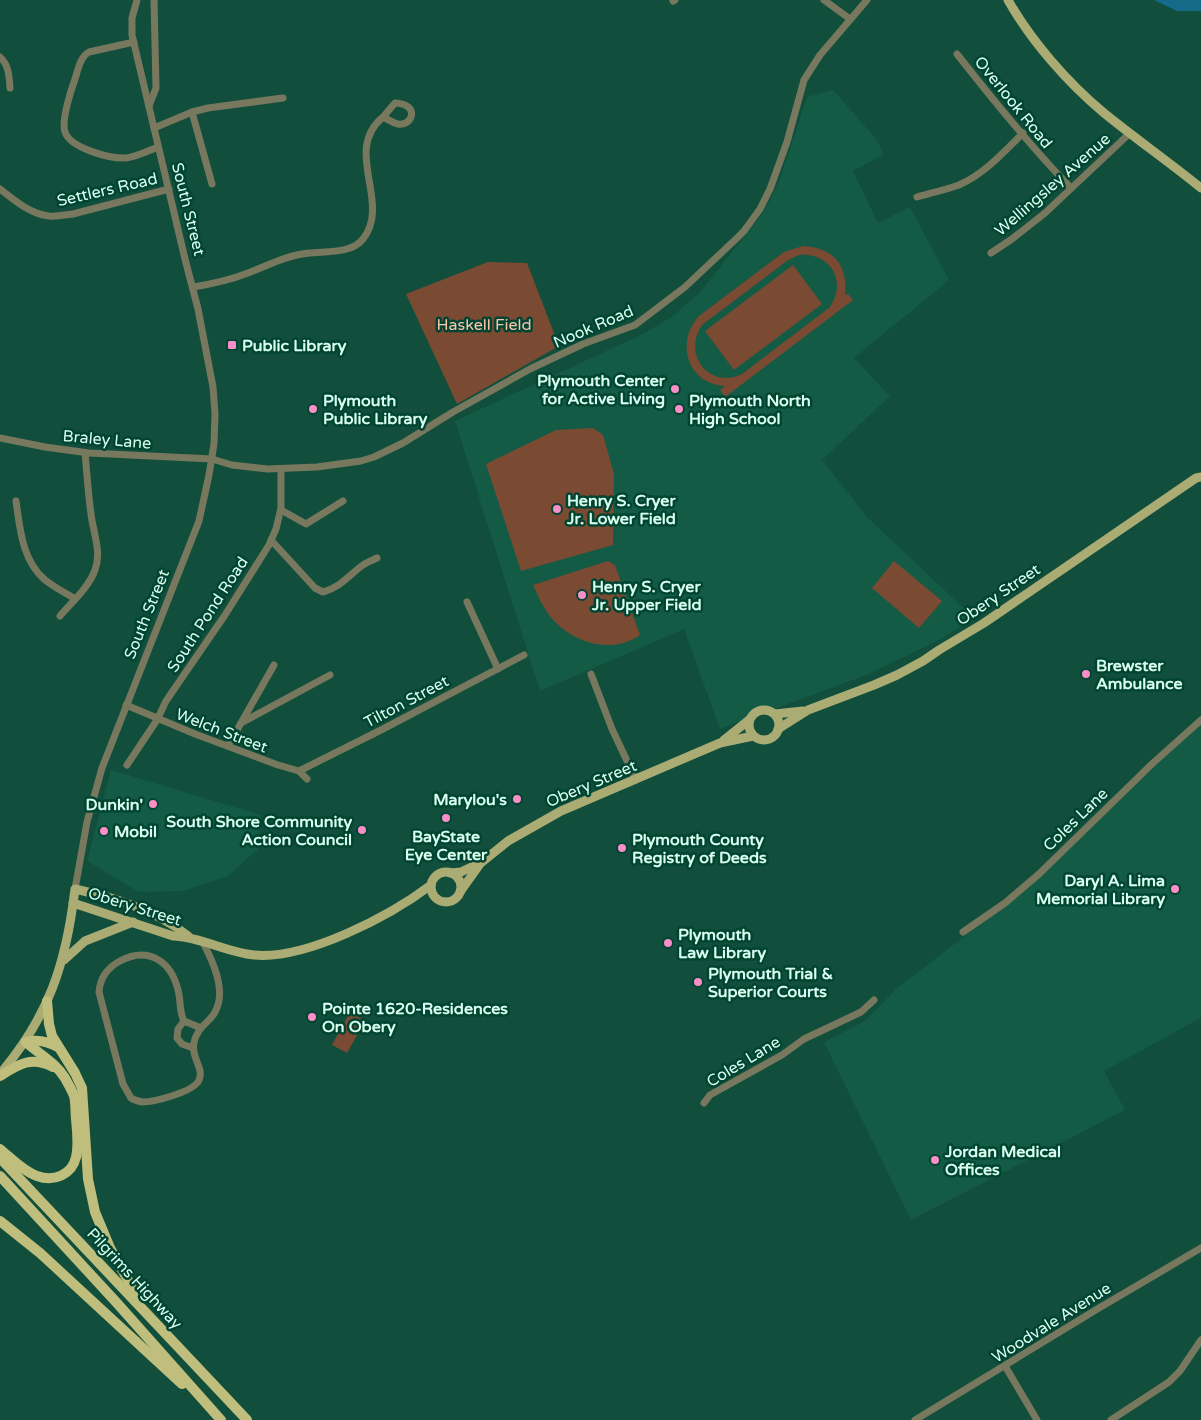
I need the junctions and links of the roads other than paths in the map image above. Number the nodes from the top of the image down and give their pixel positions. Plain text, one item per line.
1 (136, 0) edge
2 (154, 0) edge
3 (824, 0) edge
4 (867, 0) edge
5 (1008, 0) edge
6 (850, 19) junction
7 (134, 42) junction
8 (957, 54) dead end
9 (0, 57) edge
10 (10, 88) dead end
11 (283, 98) dead end
12 (149, 108) junction
13 (192, 112) junction
14 (383, 117) dead end
15 (154, 128) junction
16 (1022, 133) junction
17 (1130, 133) junction
18 (158, 147) junction
19 (212, 184) dead end
20 (1071, 188) junction
21 (1201, 188) edge
22 (0, 189) edge
23 (169, 189) junction
24 (917, 197) dead end
25 (991, 253) dead end
26 (193, 287) junction
27 (0, 438) edge
28 (85, 453) junction
29 (212, 460) junction
30 (281, 469) junction
31 (1201, 471) edge
32 (1197, 479) edge
33 (16, 501) dead end
34 (343, 501) dead end
35 (281, 510) junction
36 (271, 540) junction
37 (377, 558) dead end
38 (74, 598) junction
39 (468, 602) dead end
40 (60, 616) dead end
41 (524, 655) dead end
42 (274, 665) dead end
43 (498, 669) junction
44 (591, 674) dead end
45 (330, 675) dead end
46 (126, 706) junction
47 (808, 710) junction
48 (774, 714) junction
49 (157, 720) junction
50 (749, 720) junction
51 (1201, 720) edge
52 (241, 723) junction
53 (778, 729) junction
54 (753, 736) junction
55 (720, 743) junction
56 (228, 746) junction
57 (127, 765) dead end
58 (299, 771) junction
59 (307, 780) dead end
60 (636, 780) junction
61 (482, 862) junction
62 (450, 873) junction
63 (431, 885) junction
64 (75, 889) junction
65 (459, 893) junction
66 (436, 898) junction
67 (406, 902) junction
68 (74, 903) junction
69 (133, 922) junction
70 (963, 932) dead end
71 (188, 936) junction
72 (202, 941) junction
73 (62, 962) junction
74 (874, 1000) dead end
75 (47, 1001) junction
76 (184, 1021) junction
77 (200, 1028) junction
78 (26, 1042) junction
79 (58, 1047) junction
80 (193, 1048) junction
81 (60, 1072) junction
82 (0, 1075) edge
83 (704, 1103) dead end
84 (0, 1149) edge
85 (0, 1158) edge
86 (0, 1176) edge
87 (0, 1221) edge
88 (1201, 1248) edge
89 (150, 1317) junction
90 (1201, 1340) edge
91 (1005, 1366) junction
92 (220, 1420) edge
93 (247, 1420) edge
94 (915, 1420) edge
95 (1037, 1420) edge
96 (1112, 1420) edge

1 - 7 street, South Street
2 - 12 street
3 - 6 street
4 - 6 street, Nook Road
5 - 17 main road
6 - 30 street, Nook Road
7 - 12 street, South Street
7 - 18 street, South Street
8 - 16 street, Overlook Road
9 - 10 street
11 - 13 street
12 - 15 street, South Street
13 - 15 street
13 - 19 street
14 - 26 street
15 - 18 street, South Street
16 - 20 street, Overlook Road
16 - 24 street
17 - 20 street, Wellingsley Avenue
17 - 21 main road
18 - 23 street, South Street
20 - 25 street, Wellingsley Avenue
22 - 23 street, Settlers Road
23 - 26 street, South Street
26 - 29 street, South Street
27 - 28 street, Braley Lane
28 - 29 street, Braley Lane
28 - 38 street
29 - 30 street, Nook Road
29 - 46 street, South Street
30 - 35 street, South Pond Road
31 - 32 main road, Obery Street
32 - 47 main road, Obery Street
33 - 38 street
34 - 35 street
35 - 36 street, South Pond Road
36 - 37 street
36 - 49 street, South Pond Road
38 - 40 street
39 - 43 street
41 - 43 street, Tilton Street
42 - 52 street
43 - 58 street, Tilton Street
44 - 60 street
45 - 52 street
46 - 49 street, Welch Street
46 - 64 street, South Street
47 - 48 main road, Obery Street
47 - 53 main road, Obery Street
48 - 50 main road, Obery Street
48 - 53 main road
49 - 56 street, Welch Street
49 - 57 street, South Pond Road
50 - 54 main road
50 - 55 main road, Obery Street
51 - 70 street, Coles Lane
52 - 56 street
53 - 54 main road, Obery Street
54 - 55 main road, Obery Street
55 - 60 main road, Obery Street
56 - 58 street, Welch Street
58 - 59 street
60 - 61 main road, Obery Street
61 - 62 main road, Obery Street
61 - 65 main road, Obery Street
62 - 63 main road, Obery Street
62 - 65 main road
63 - 66 main road
63 - 67 main road, Obery Street
64 - 68 main road, South Street
64 - 71 main road, Obery Street
65 - 66 main road, Obery Street
66 - 67 main road, Obery Street
67 - 72 main road, Obery Street
68 - 69 main road, Obery Street
68 - 73 main road, South Street
69 - 71 main road, Obery Street
69 - 73 main road
71 - 72 main road, Obery Street
72 - 77 street
73 - 75 main road, South Street
74 - 83 street, Coles Lane
75 - 78 main road, South Street
75 - 79 highway
76 - 77 street
76 - 80 street
76 - 80 street
77 - 80 street
78 - 79 highway
78 - 81 highway
78 - 82 main road, South Street
79 - 89 highway
81 - 82 highway
81 - 84 highway
85 - 89 highway, Pilgrims Highway
86 - 92 highway, Pilgrims Highway
87 - 92 highway
88 - 91 street, Woodvale Avenue
89 - 93 highway, Pilgrims Highway
90 - 96 street
91 - 94 street, Woodvale Avenue
91 - 95 street

